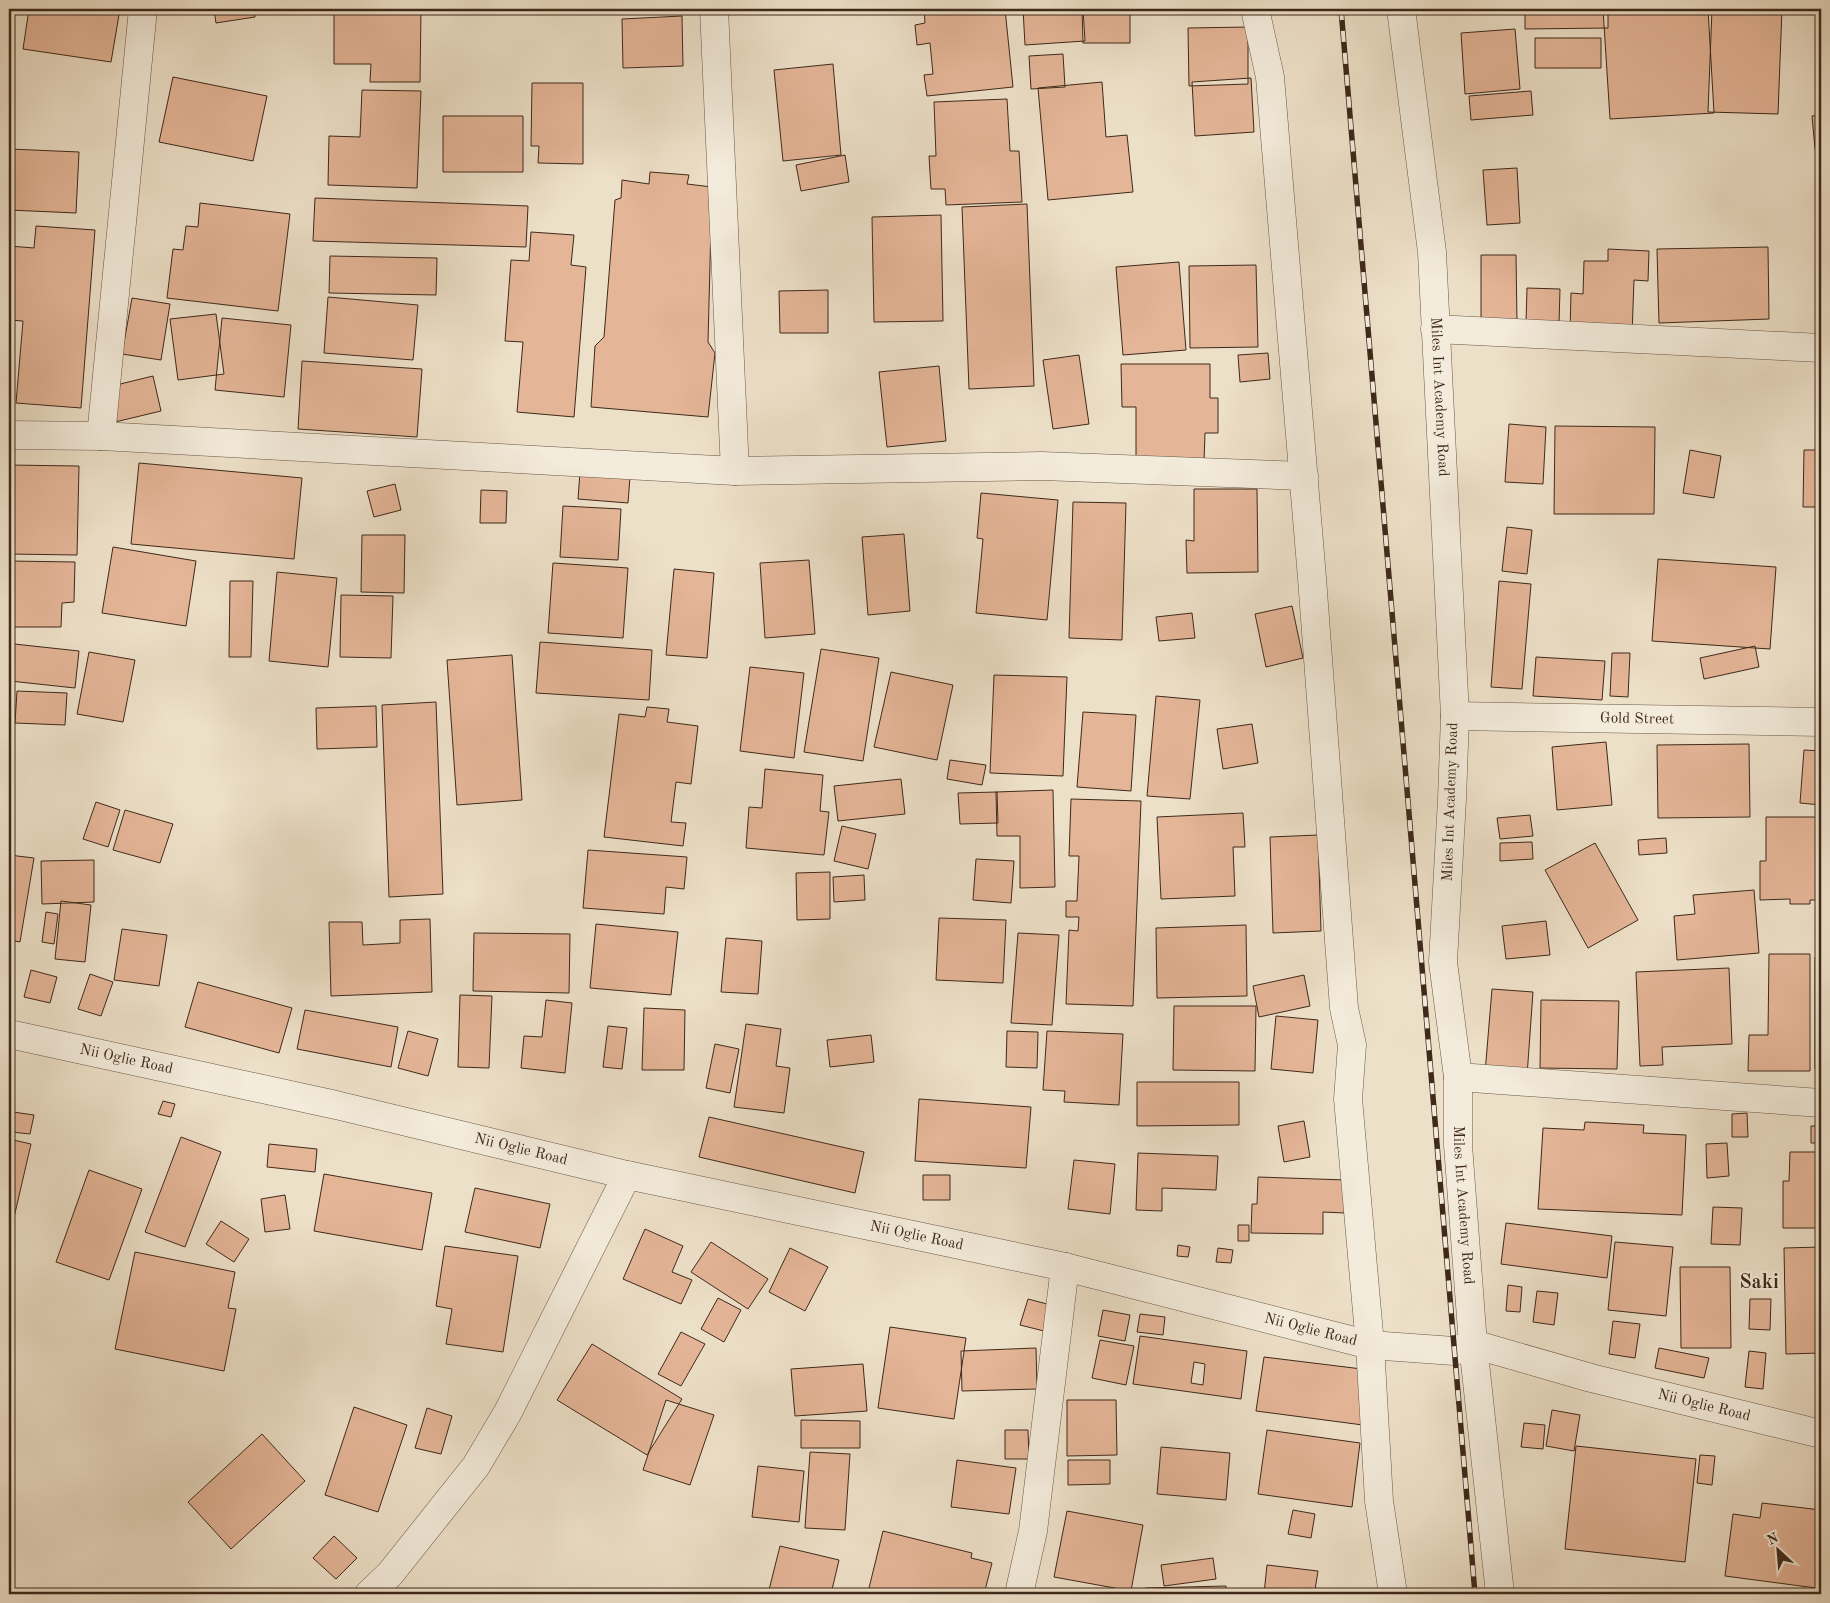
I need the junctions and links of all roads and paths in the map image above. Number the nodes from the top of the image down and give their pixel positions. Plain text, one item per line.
1 (143, 9) edge
2 (714, 9) edge
3 (1255, 9) edge
4 (1401, 9) edge
5 (1435, 329) junction
6 (1821, 348) edge
7 (9, 434) edge
8 (101, 436) junction
9 (735, 471) junction
10 (1304, 476) junction
11 (1455, 716) junction
12 (1821, 722) edge
13 (9, 1034) edge
14 (1458, 1077) junction
15 (1821, 1103) edge
16 (627, 1175) junction
17 (1065, 1266) junction
18 (1473, 1344) junction
19 (1370, 1345) junction
20 (1821, 1434) edge
21 (369, 1594) edge
22 (1019, 1594) edge
23 (1393, 1594) edge
24 (1500, 1594) edge

1 - 8 street
2 - 9 street
3 - 10 street
4 - 5 street, Miles Int Academy Road
5 - 6 street
5 - 11 street, Miles Int Academy Road
7 - 8 street
8 - 9 street
9 - 10 street
10 - 19 street
11 - 12 street, Gold Street
11 - 14 street, Miles Int Academy Road
13 - 16 street, Nii Oglie Road
14 - 15 street
14 - 18 street, Miles Int Academy Road
16 - 17 street, Nii Oglie Road
16 - 21 street
17 - 19 street, Nii Oglie Road
17 - 22 street
18 - 19 street, Nii Oglie Road
18 - 20 street, Nii Oglie Road
18 - 24 street, Miles Int Academy Road
19 - 23 street

